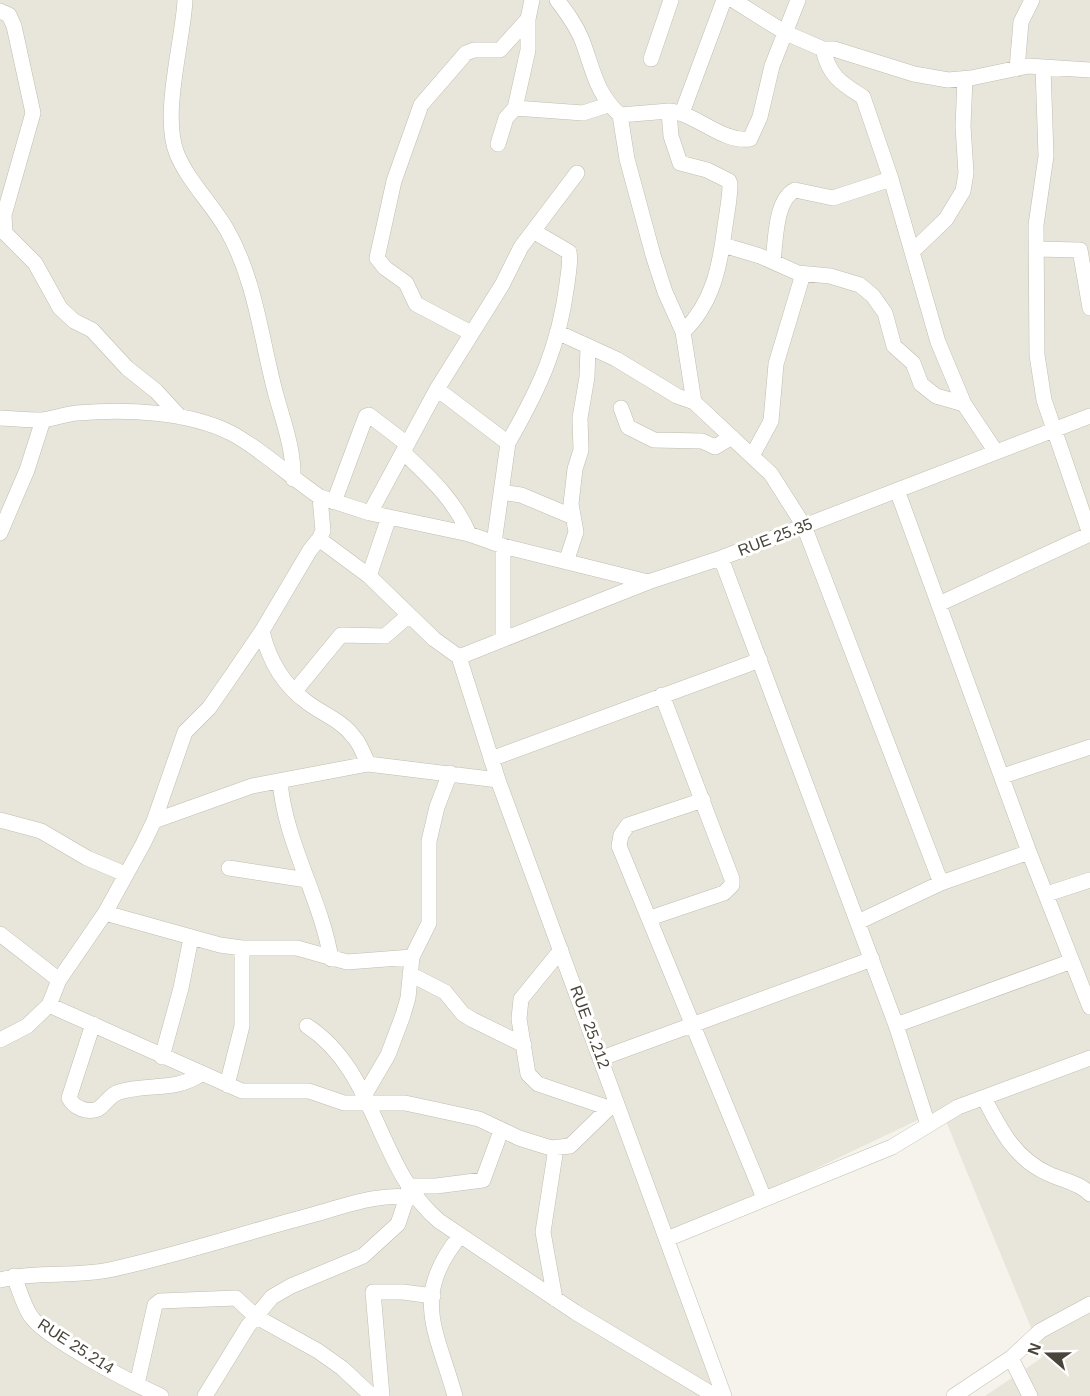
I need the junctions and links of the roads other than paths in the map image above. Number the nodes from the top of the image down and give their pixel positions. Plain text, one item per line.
1 (185, 0) edge
2 (532, 0) edge
3 (557, 0) edge
4 (671, 0) edge
5 (724, 0) edge
6 (733, 0) edge
7 (798, 0) edge
8 (1032, 0) edge
9 (0, 11) edge
10 (528, 19) junction
11 (786, 33) junction
12 (823, 49) junction
13 (651, 59) dead end
14 (1043, 67) junction
15 (1017, 69) junction
16 (1090, 70) edge
17 (965, 79) junction
18 (608, 105) junction
19 (515, 108) junction
20 (675, 112) junction
21 (620, 115) junction
22 (498, 144) dead end
23 (577, 173) dead end
24 (891, 179) junction
25 (2, 215) edge
26 (533, 231) junction
27 (4, 241) edge
28 (723, 245) junction
29 (1036, 249) junction
30 (1085, 249) edge
31 (912, 251) junction
32 (773, 260) junction
33 (803, 274) junction
34 (1090, 308) edge
35 (557, 332) junction
36 (683, 332) junction
37 (471, 333) junction
38 (588, 346) junction
39 (437, 389) junction
40 (694, 402) junction
41 (964, 404) junction
42 (621, 408) dead end
43 (1090, 416) edge
44 (180, 417) junction
45 (0, 418) edge
46 (43, 420) junction
47 (1053, 430) junction
48 (732, 437) junction
49 (508, 444) junction
50 (405, 448) junction
51 (996, 452) junction
52 (752, 456) junction
53 (293, 480) junction
54 (897, 490) junction
55 (501, 492) junction
56 (327, 500) junction
57 (370, 513) junction
58 (572, 516) junction
59 (389, 517) junction
60 (804, 526) junction
61 (0, 532) edge
62 (469, 534) junction
63 (1090, 534) edge
64 (320, 539) junction
65 (499, 544) junction
66 (721, 558) junction
67 (566, 562) junction
68 (369, 576) junction
69 (648, 582) junction
70 (939, 604) junction
71 (409, 615) junction
72 (262, 632) junction
73 (503, 639) junction
74 (459, 657) junction
75 (760, 660) junction
76 (295, 692) junction
77 (662, 695) junction
78 (1090, 747) edge
79 (491, 759) junction
80 (368, 764) junction
81 (450, 773) junction
82 (1003, 776) junction
83 (498, 780) junction
84 (280, 781) junction
85 (703, 800) junction
86 (0, 820) edge
87 (154, 821) junction
88 (1029, 852) junction
89 (230, 868) dead end
90 (125, 874) junction
91 (308, 880) junction
92 (1090, 880) edge
93 (941, 883) junction
94 (1047, 894) junction
95 (105, 913) junction
96 (650, 918) junction
97 (858, 922) junction
98 (0, 934) edge
99 (190, 938) junction
100 (242, 948) junction
101 (561, 950) junction
102 (412, 957) junction
103 (331, 959) junction
104 (872, 959) junction
105 (1072, 961) junction
106 (410, 974) junction
107 (59, 980) junction
108 (49, 1005) junction
109 (1090, 1007) edge
110 (93, 1024) junction
111 (692, 1024) junction
112 (896, 1025) junction
113 (307, 1026) dead end
114 (0, 1040) edge
115 (524, 1045) junction
116 (162, 1057) junction
117 (602, 1058) junction
118 (1090, 1058) edge
119 (201, 1074) junction
120 (227, 1085) junction
121 (984, 1098) junction
122 (366, 1099) junction
123 (613, 1106) junction
124 (928, 1125) junction
125 (501, 1131) junction
126 (556, 1148) junction
127 (410, 1194) junction
128 (1090, 1194) edge
129 (764, 1198) junction
130 (460, 1236) junction
131 (667, 1239) junction
132 (7, 1278) edge
133 (433, 1296) junction
134 (555, 1299) junction
135 (1090, 1304) edge
136 (255, 1316) junction
137 (1011, 1358) junction
138 (137, 1384) junction
139 (161, 1396) edge
140 (205, 1396) edge
141 (372, 1396) edge
142 (382, 1396) edge
143 (455, 1396) edge
144 (715, 1396) edge
145 (724, 1396) edge
146 (954, 1396) edge
147 (1030, 1396) edge

1 - 53 street
2 - 10 street
3 - 18 street
4 - 13 street
5 - 20 street
6 - 11 street
7 - 11 street
8 - 15 street
9 - 25 street
10 - 19 street
10 - 37 street
11 - 12 street
11 - 20 street
12 - 17 street
12 - 24 street
14 - 15 street
14 - 16 street
14 - 29 street
15 - 17 street
17 - 31 street
18 - 19 street
18 - 21 street
19 - 22 street
20 - 21 street
20 - 28 street
21 - 36 street
23 - 26 street
24 - 31 street
24 - 32 street
25 - 27 street
26 - 35 street
26 - 37 street
27 - 44 street
28 - 32 street
28 - 36 street
29 - 30 street
29 - 47 street
30 - 34 street
31 - 41 street
32 - 33 street
33 - 41 street
33 - 52 street
35 - 38 street
35 - 49 street
36 - 40 street
37 - 39 street
38 - 40 street
38 - 58 street
39 - 49 street
39 - 50 street
40 - 48 street
41 - 51 street
42 - 48 street
43 - 47 street, RUE 25.35
44 - 46 street
44 - 53 street
45 - 46 street
46 - 61 street
47 - 51 street, RUE 25.35
47 - 63 street
48 - 52 street
49 - 55 street
50 - 56 street
50 - 57 street
50 - 62 street
51 - 54 street, RUE 25.35
52 - 60 street
53 - 56 street
54 - 60 street, RUE 25.35
54 - 70 street
55 - 58 street
55 - 65 street
56 - 57 street
56 - 64 street
57 - 59 street
58 - 67 street
59 - 62 street
59 - 68 street
60 - 66 street, RUE 25.35
60 - 93 street
62 - 65 street
63 - 70 street
64 - 68 street
64 - 72 street
65 - 67 street
65 - 73 street
66 - 69 street, RUE 25.35
66 - 75 street
67 - 69 street
68 - 71 street
69 - 73 street, RUE 25.35
70 - 82 street
71 - 74 street
71 - 76 street
72 - 76 street
72 - 87 street
73 - 74 street, RUE 25.35
74 - 79 street, RUE 25.212
75 - 77 street
75 - 97 street
76 - 80 street
77 - 79 street
77 - 85 street
78 - 82 street
79 - 83 street, RUE 25.212
80 - 81 street
80 - 84 street
81 - 83 street
81 - 102 street
82 - 88 street
83 - 101 street, RUE 25.212
84 - 87 street
84 - 91 street
85 - 96 street
85 - 96 street
86 - 90 street
87 - 90 street
88 - 93 street
88 - 94 street
89 - 91 street
90 - 95 street
91 - 103 street
92 - 94 street
93 - 97 street
94 - 105 street
95 - 99 street
95 - 107 street
96 - 111 street
97 - 104 street
98 - 107 street
99 - 100 street
99 - 116 street
100 - 103 street
100 - 120 street
101 - 115 street
101 - 117 street, RUE 25.212
102 - 103 street
102 - 106 street
104 - 111 street
104 - 112 street
105 - 109 street
105 - 112 street
106 - 115 street
106 - 122 street
107 - 108 street
108 - 110 street
108 - 114 street
110 - 116 street
110 - 119 street
111 - 117 street
111 - 129 street
112 - 124 street
113 - 122 street
115 - 123 street
116 - 119 street
117 - 123 street, RUE 25.212
118 - 121 street
119 - 120 street
120 - 122 street
121 - 124 street
121 - 128 street
122 - 125 street
122 - 127 street
123 - 126 street
123 - 131 street, RUE 25.212
124 - 129 street
125 - 126 street
125 - 127 street
126 - 134 street
127 - 130 street
127 - 132 street
127 - 136 street
129 - 131 street
130 - 133 street
130 - 134 street
131 - 145 street, RUE 25.212
132 - 138 street, RUE 25.214
133 - 142 street
133 - 143 street
134 - 144 street
135 - 137 street
136 - 138 street
136 - 140 street
136 - 141 street
137 - 146 street
137 - 147 street
138 - 139 street, RUE 25.214

